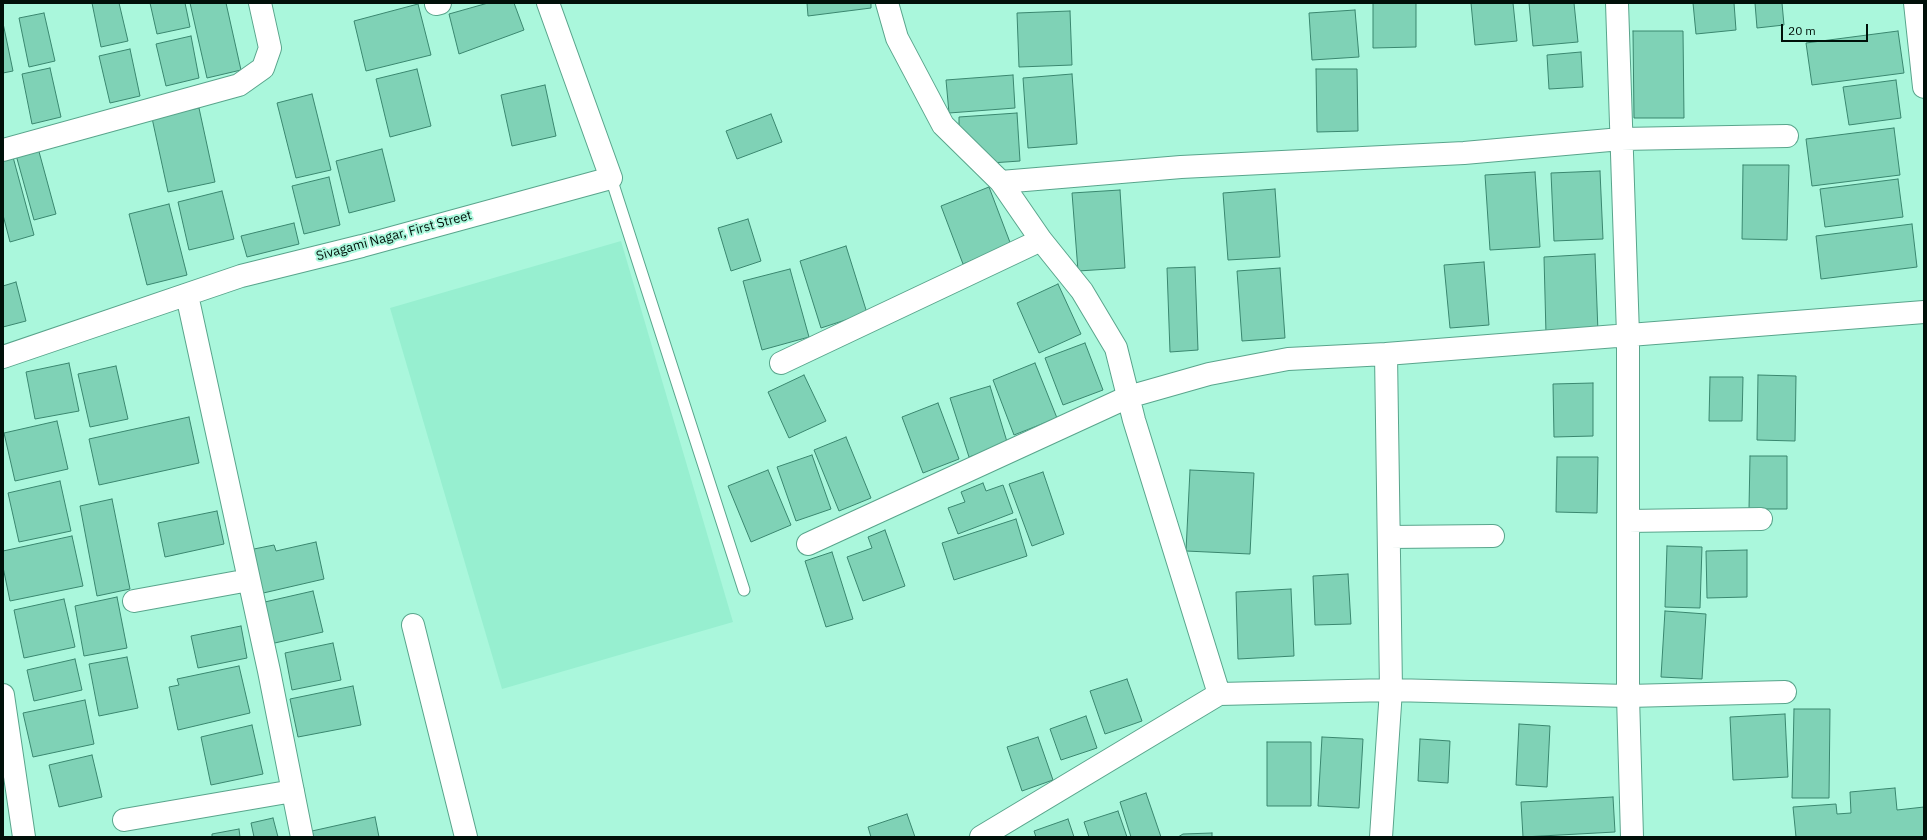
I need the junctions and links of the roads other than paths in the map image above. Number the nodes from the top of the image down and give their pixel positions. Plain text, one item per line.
1 (260, 3) edge
2 (548, 3) edge
3 (887, 3) edge
4 (1617, 3) edge
5 (1915, 3) edge
6 (1924, 87) edge
7 (1787, 136) dead end
8 (1621, 139) junction
9 (3, 150) edge
10 (611, 178) junction
11 (1000, 182) junction
12 (1042, 240) junction
13 (188, 294) junction
14 (1924, 312) edge
15 (1628, 335) junction
16 (1386, 354) junction
17 (3, 357) edge
18 (781, 363) dead end
19 (1128, 397) junction
20 (1760, 519) dead end
21 (1628, 521) junction
22 (1493, 536) dead end
23 (1389, 537) junction
24 (808, 544) dead end
25 (250, 580) junction
26 (744, 590) dead end
27 (134, 601) dead end
28 (413, 625) dead end
29 (1390, 690) junction
30 (1785, 692) dead end
31 (1219, 694) junction
32 (3, 695) edge
33 (1628, 696) junction
34 (293, 790) junction
35 (124, 820) dead end
36 (24, 837) edge
37 (302, 837) edge
38 (466, 837) edge
39 (981, 837) edge
40 (1381, 837) edge
41 (1632, 837) edge

1 - 9 street
2 - 10 street
3 - 11 street
4 - 8 street
5 - 6 street
7 - 8 street
8 - 11 street
8 - 15 street
10 - 13 street, Sivagami Nagar, First Street
10 - 26 lane
11 - 12 street
12 - 18 street
12 - 19 street
13 - 17 street, Sivagami Nagar, First Street
13 - 25 street
14 - 15 street
15 - 16 street
15 - 21 street
16 - 19 street
16 - 23 street
19 - 24 street
19 - 31 street
20 - 21 street
21 - 33 street
22 - 23 street
23 - 29 street
25 - 27 street
25 - 34 street
28 - 38 street
29 - 31 street
29 - 33 street
29 - 40 street
30 - 33 street
31 - 39 street
32 - 36 street
33 - 41 street
34 - 35 street
34 - 37 street

